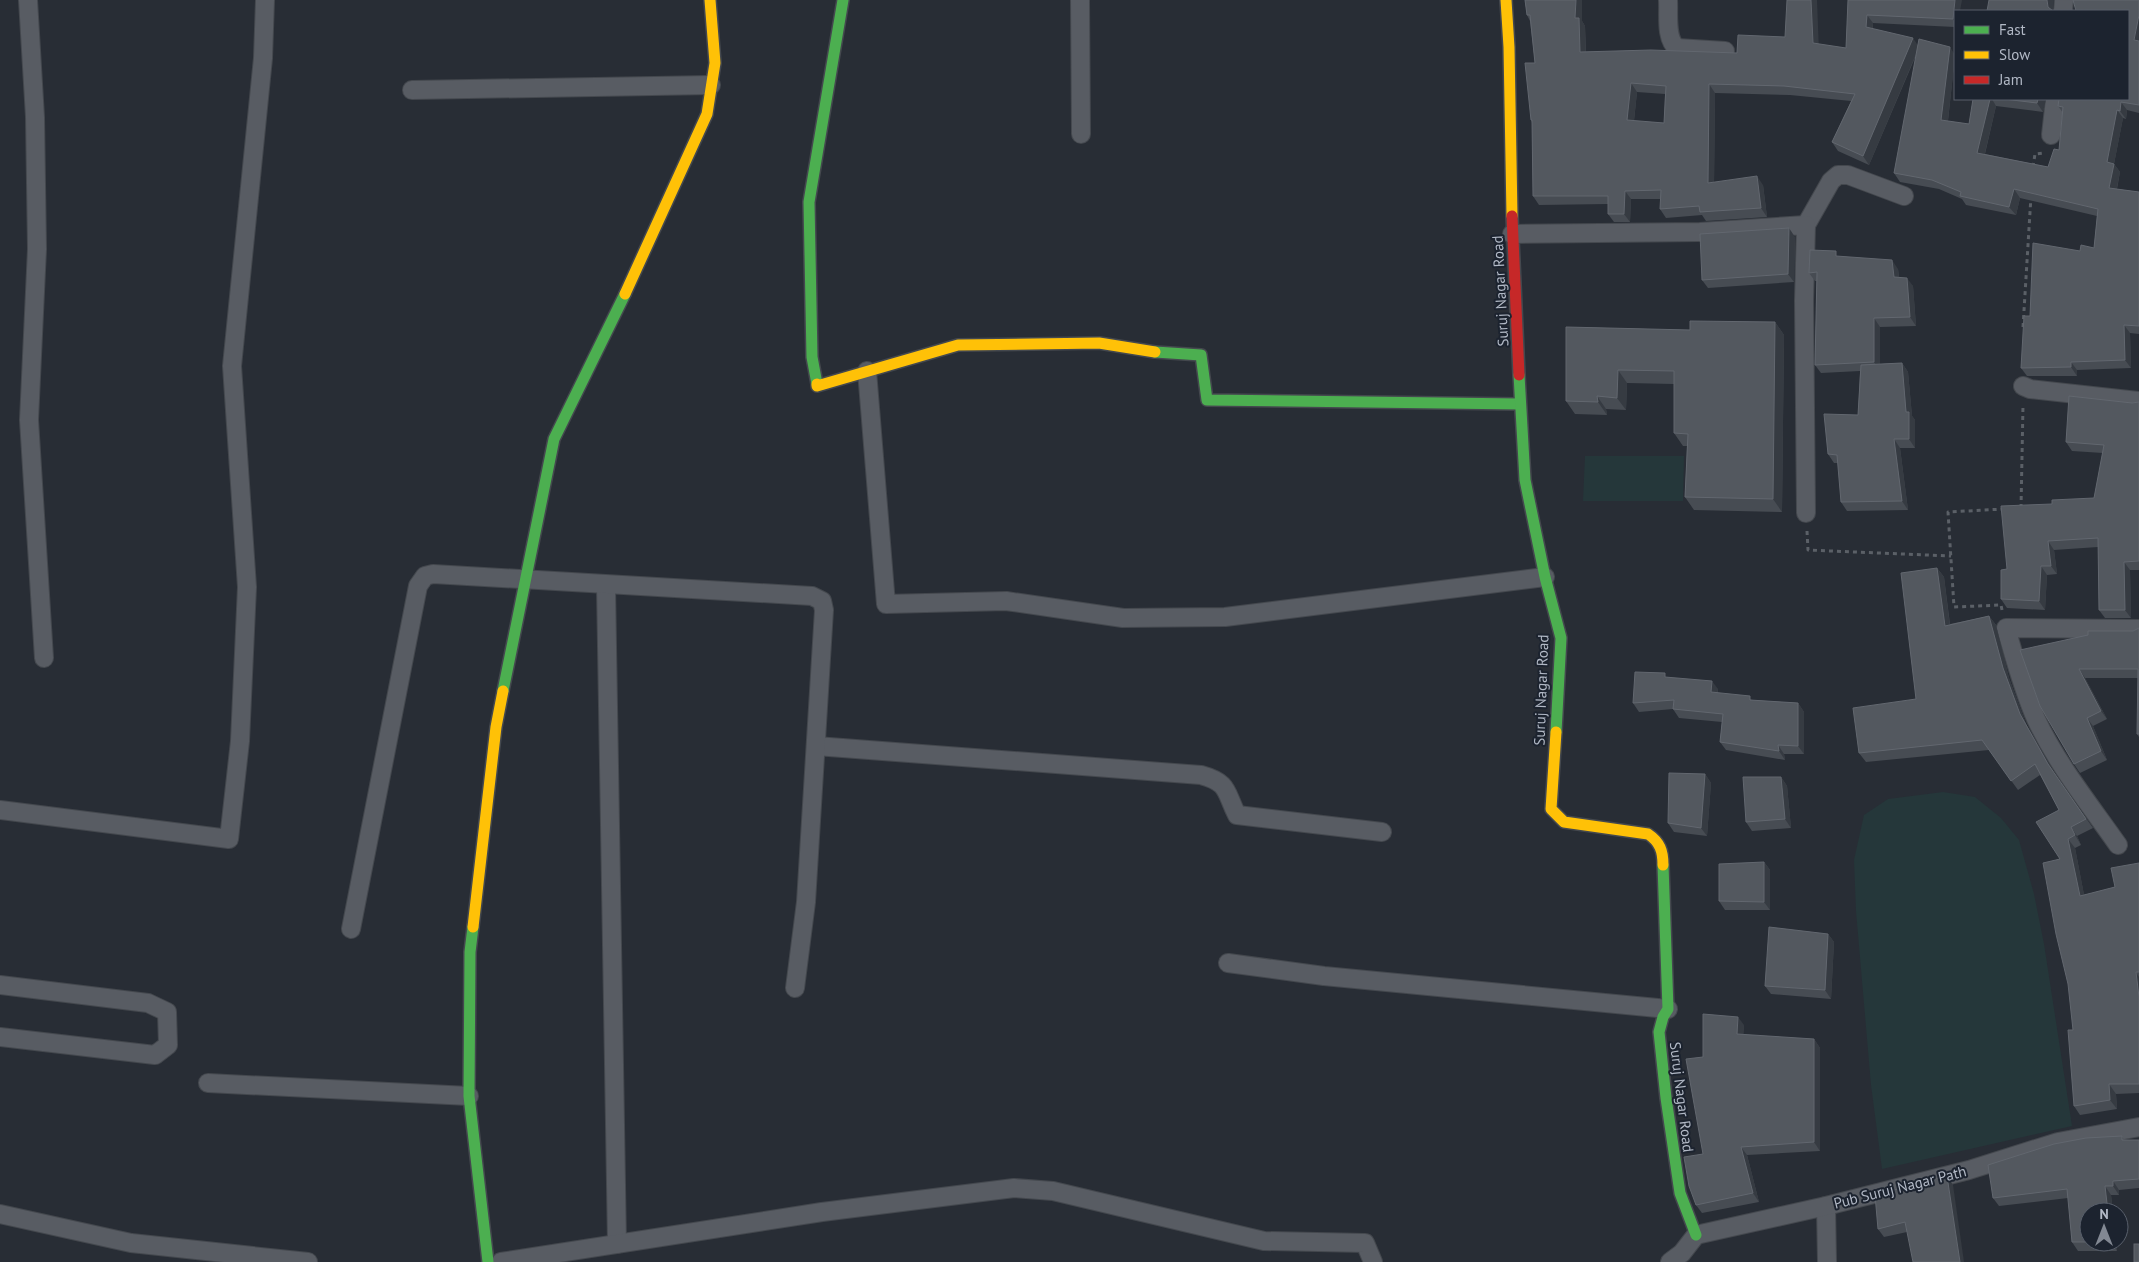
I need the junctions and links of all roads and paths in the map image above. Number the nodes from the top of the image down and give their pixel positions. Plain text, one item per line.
1 (28, 0) edge
2 (265, 0) edge
3 (710, 0) edge
4 (843, 0) edge
5 (1080, 0) edge
6 (1506, 0) edge
7 (1668, 0) edge
8 (1725, 51) edge
9 (711, 85) junction
10 (412, 90) dead end
11 (2054, 100) edge
12 (1081, 134) dead end
13 (2051, 135) joint
14 (2033, 173) edge
15 (2032, 192) edge
16 (1904, 196) dead end
17 (1806, 224) junction
18 (1512, 234) junction
19 (2023, 329) edge
20 (867, 371) junction
21 (2023, 386) joint
22 (2139, 400) edge
23 (1520, 404) junction
24 (1806, 513) joint
25 (1951, 556) junction
26 (1545, 577) junction
27 (525, 578) junction
28 (606, 586) junction
29 (2006, 628) junction
30 (2139, 629) edge
31 (44, 658) dead end
32 (816, 746) junction
33 (0, 810) edge
34 (1382, 832) dead end
35 (2118, 845) dead end
36 (351, 929) dead end
37 (1228, 963) dead end
38 (0, 986) edge
39 (795, 988) dead end
40 (1668, 1009) junction
41 (0, 1037) edge
42 (208, 1083) dead end
43 (469, 1096) junction
44 (2139, 1127) edge
45 (1826, 1206) junction
46 (0, 1214) edge
47 (1696, 1235) junction
48 (617, 1244) junction
49 (308, 1262) edge
50 (488, 1262) edge
51 (502, 1262) edge
52 (1373, 1262) edge
53 (1670, 1262) edge
54 (1827, 1262) edge

1 - 31 street
2 - 33 street
3 - 9 street
4 - 20 street
5 - 12 street
6 - 18 street, Suruj Nagar Road
7 - 8 street
9 - 10 street
9 - 27 street
11 - 13 street
13 - 14 path
15 - 19 path
16 - 17 street
17 - 18 street
17 - 24 street
18 - 23 street, Suruj Nagar Road
20 - 23 street
20 - 26 street
21 - 22 street
21 - 25 path
23 - 26 street, Suruj Nagar Road
24 - 25 path
25 - 29 path
26 - 40 street, Suruj Nagar Road
27 - 28 street
27 - 36 street
27 - 43 street
28 - 32 street
28 - 48 street
29 - 30 street
29 - 35 street
32 - 34 street
32 - 39 street
37 - 40 street
38 - 41 street
40 - 47 street, Suruj Nagar Road
42 - 43 street
43 - 50 street
44 - 45 street, Pub Suruj Nagar Path
45 - 47 street, Pub Suruj Nagar Path
45 - 54 street
46 - 49 street
47 - 53 street
48 - 51 street
48 - 52 street

